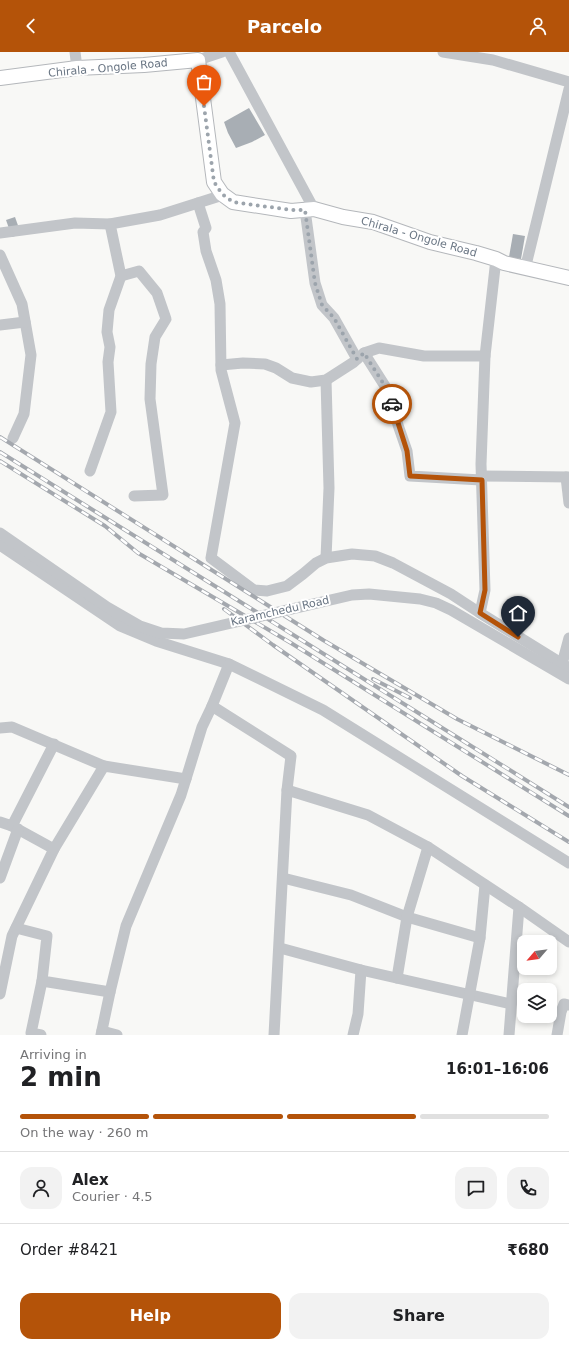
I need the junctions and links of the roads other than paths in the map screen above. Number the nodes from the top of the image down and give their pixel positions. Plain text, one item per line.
1 (75, 52) edge
2 (222, 52) edge
3 (229, 52) edge
4 (443, 52) edge
5 (492, 56) edge
6 (198, 60) junction
7 (77, 68) junction
8 (0, 78) edge
9 (569, 82) edge
10 (569, 89) edge
11 (223, 195) junction
12 (198, 204) junction
13 (310, 210) junction
14 (110, 224) junction
15 (0, 233) edge
16 (0, 255) edge
17 (496, 259) junction
18 (527, 262) junction
19 (569, 271) edge
20 (121, 276) junction
21 (569, 278) edge
22 (25, 322) junction
23 (0, 325) edge
24 (360, 356) junction
25 (485, 356) junction
26 (221, 365) junction
27 (326, 380) junction
28 (13, 438) dead end
29 (90, 471) dead end
30 (567, 477) edge
31 (481, 478) junction
32 (134, 496) dead end
33 (569, 503) edge
34 (0, 533) edge
35 (0, 545) edge
36 (326, 558) junction
37 (480, 613) junction
38 (569, 638) edge
39 (229, 664) junction
40 (566, 666) edge
41 (569, 679) edge
42 (212, 706) junction
43 (0, 728) edge
44 (54, 744) junction
45 (104, 766) junction
46 (186, 779) junction
47 (288, 790) junction
48 (0, 822) edge
49 (15, 828) junction
50 (428, 847) junction
51 (54, 849) junction
52 (569, 863) edge
53 (0, 878) edge
54 (284, 878) junction
55 (485, 885) junction
56 (519, 907) junction
57 (407, 917) junction
58 (16, 928) junction
59 (480, 938) junction
60 (569, 942) edge
61 (280, 948) junction
62 (361, 970) junction
63 (397, 978) junction
64 (42, 981) junction
65 (110, 992) junction
66 (0, 994) edge
67 (469, 994) junction
68 (511, 1004) junction
69 (569, 1005) edge
70 (102, 1033) edge
71 (40, 1035) edge
72 (117, 1035) edge
73 (274, 1035) edge
74 (353, 1035) edge
75 (462, 1035) edge
76 (509, 1035) edge
77 (557, 1035) edge

1 - 7 street
2 - 6 street
3 - 13 street
4 - 5 street
5 - 9 street
6 - 7 main road, Chirala - Ongole Road
6 - 11 main road
7 - 8 main road, Chirala - Ongole Road
10 - 18 street
11 - 12 street
11 - 13 main road, Chirala - Ongole Road
12 - 14 street
12 - 26 street
13 - 17 main road, Chirala - Ongole Road
13 - 24 street
14 - 15 street
14 - 20 street
16 - 22 street
17 - 18 main road
17 - 21 main road, Chirala - Ongole Road
17 - 25 street
18 - 19 main road
20 - 29 street
20 - 32 street
22 - 23 street
22 - 28 street
24 - 25 street
24 - 27 street
24 - 31 street
25 - 31 street
26 - 27 street
26 - 36 street
27 - 36 street
30 - 31 street
30 - 33 street
31 - 37 street
34 - 41 street, Karamchedu Road, bridge
35 - 39 street
36 - 37 street
37 - 40 street
38 - 40 street
39 - 42 street
39 - 52 street
42 - 46 street
42 - 47 street
43 - 44 street
44 - 45 street
44 - 49 street
45 - 46 street
45 - 51 street
46 - 65 street
47 - 50 street
47 - 54 street
48 - 49 street
49 - 51 street
49 - 53 street
50 - 55 street
50 - 57 street
51 - 58 street
54 - 57 street
54 - 61 street
55 - 56 street
55 - 59 street
56 - 60 street
56 - 68 street
57 - 59 street
57 - 63 street
58 - 64 street
58 - 66 street
59 - 67 street
61 - 62 street
61 - 73 street
62 - 63 street
62 - 74 street
63 - 67 street
64 - 65 street
64 - 71 street
65 - 70 street
67 - 68 street
67 - 75 street
68 - 76 street
69 - 77 street
70 - 72 street

